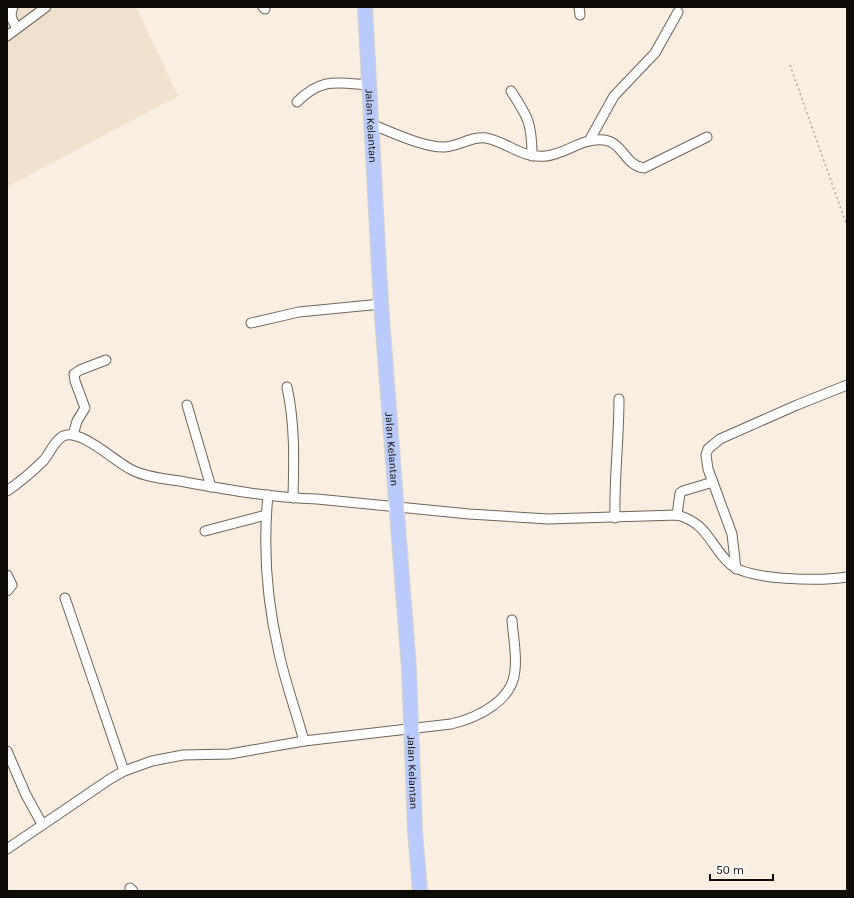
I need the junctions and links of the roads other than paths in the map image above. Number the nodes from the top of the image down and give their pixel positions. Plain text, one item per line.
1 (13, 7) edge
2 (46, 7) edge
3 (365, 7) edge
4 (678, 12) dead end
5 (17, 28) junction
6 (7, 36) edge
7 (370, 85) junction
8 (511, 91) dead end
9 (297, 102) dead end
10 (373, 124) junction
11 (707, 137) dead end
12 (589, 141) junction
13 (532, 156) junction
14 (380, 304) junction
15 (251, 323) dead end
16 (106, 360) dead end
17 (847, 385) edge
18 (287, 388) dead end
19 (619, 399) dead end
20 (187, 405) dead end
21 (73, 435) junction
22 (713, 482) junction
23 (211, 486) junction
24 (7, 491) edge
25 (268, 495) junction
26 (293, 498) junction
27 (396, 506) junction
28 (266, 515) junction
29 (677, 515) junction
30 (615, 518) junction
31 (205, 531) dead end
32 (736, 569) junction
33 (7, 575) edge
34 (847, 577) edge
35 (7, 591) edge
36 (65, 598) dead end
37 (512, 620) dead end
38 (411, 728) junction
39 (304, 741) junction
40 (7, 751) edge
41 (124, 771) junction
42 (42, 824) junction
43 (7, 849) edge
44 (418, 890) edge

1 - 5 street
2 - 5 street
3 - 7 highway, Jalan Kelantan
4 - 12 street
5 - 6 street
7 - 9 street
7 - 10 highway, Jalan Kelantan
8 - 13 street
10 - 13 street
10 - 14 highway, Jalan Kelantan
11 - 12 street
12 - 13 street
14 - 15 street
14 - 27 highway, Jalan Kelantan
16 - 21 street
17 - 22 street
18 - 26 street
19 - 30 street
20 - 23 street
21 - 23 street
21 - 24 street
22 - 29 street
22 - 32 street
23 - 25 street
25 - 26 street
25 - 28 street
26 - 27 street
27 - 30 street
27 - 38 highway, Jalan Kelantan
28 - 31 street
28 - 39 street
29 - 30 street
29 - 32 street
32 - 34 street
33 - 35 street
36 - 41 street
37 - 38 street
38 - 39 street
38 - 44 highway, Jalan Kelantan
39 - 41 street
40 - 42 street
41 - 42 street
42 - 43 street

